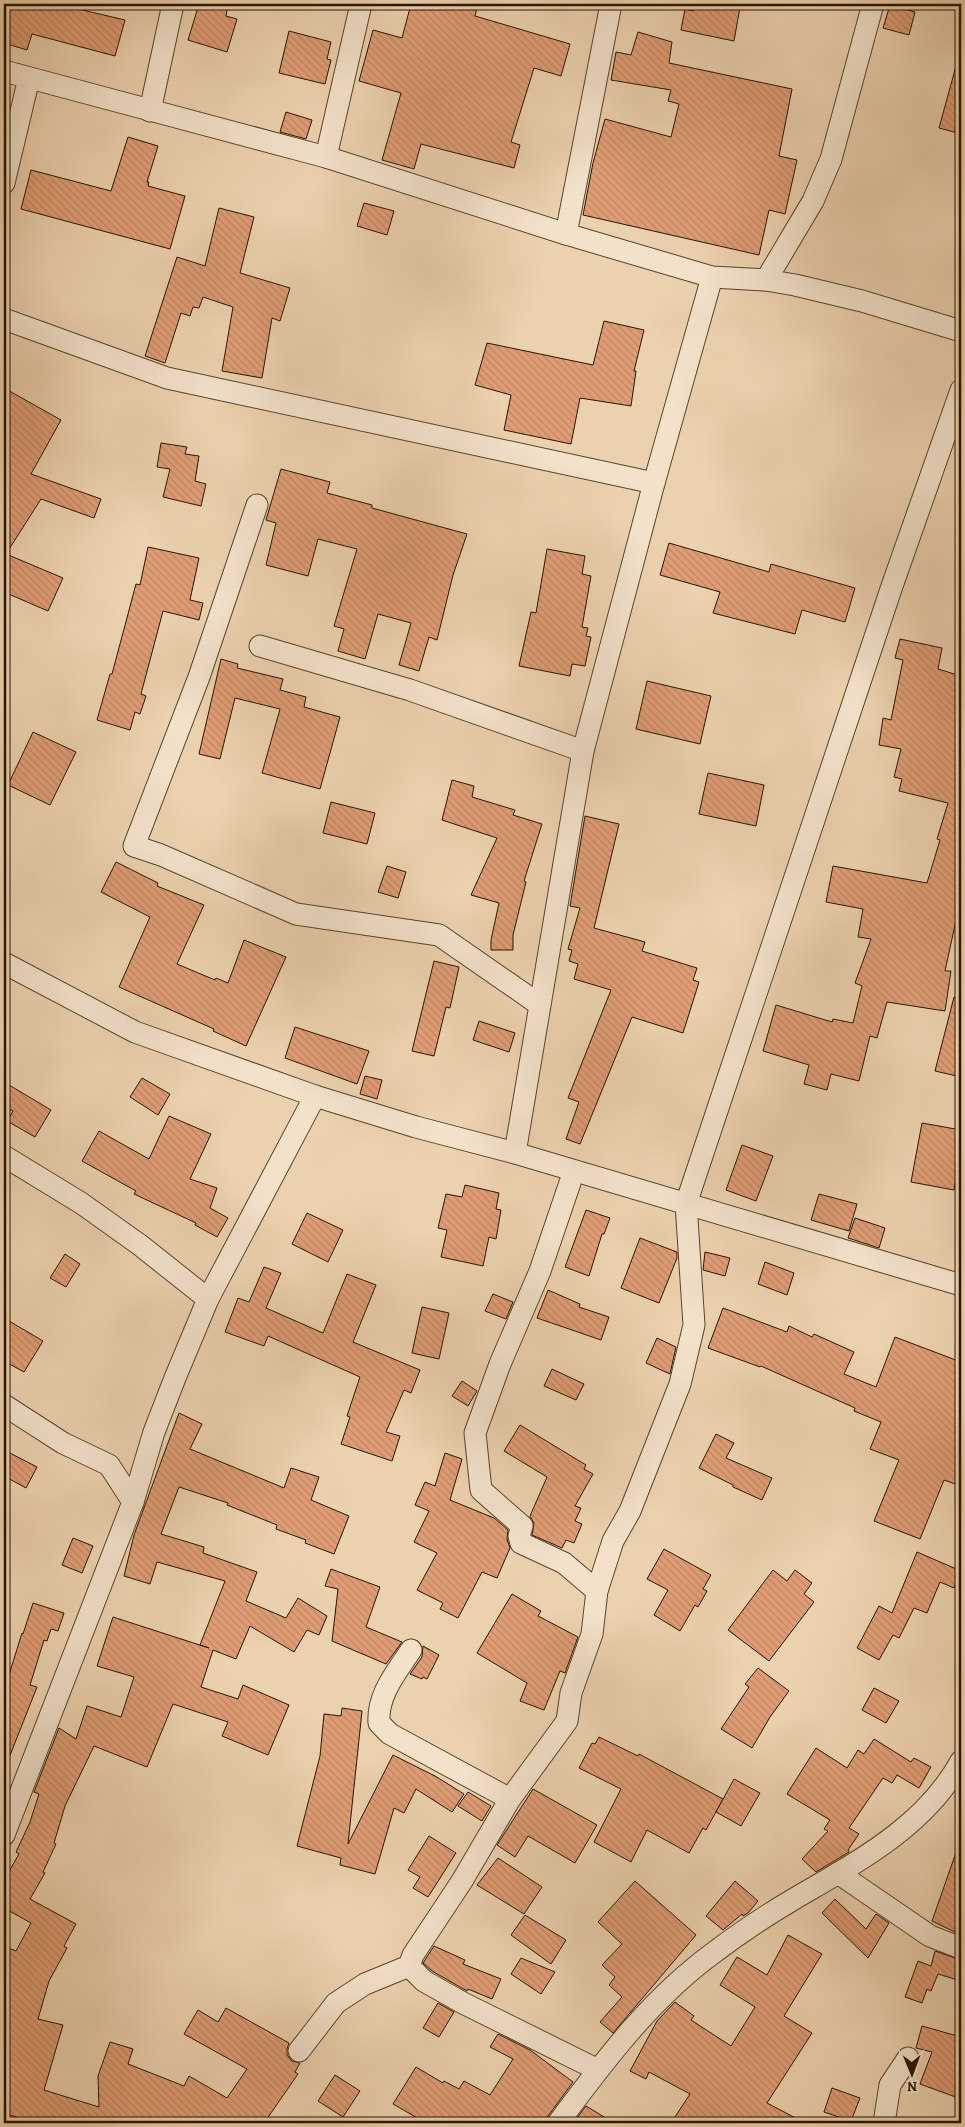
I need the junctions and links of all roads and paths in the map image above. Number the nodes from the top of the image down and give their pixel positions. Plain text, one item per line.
1 (174, 4) edge
2 (361, 4) edge
3 (611, 4) edge
4 (873, 4) edge
5 (4, 71) edge
6 (29, 78) junction
7 (150, 111) junction
8 (326, 157) junction
9 (4, 182) edge
10 (566, 234) junction
11 (712, 277) junction
12 (766, 280) junction
13 (4, 319) edge
14 (961, 331) edge
15 (961, 390) edge
16 (654, 483) junction
17 (256, 505) dead end
18 (260, 646) dead end
19 (583, 751) junction
20 (4, 963) edge
21 (540, 1005) junction
22 (315, 1096) junction
23 (514, 1153) junction
24 (4, 1156) edge
25 (574, 1171) junction
26 (686, 1204) junction
27 (961, 1285) edge
28 (208, 1299) junction
29 (4, 1405) edge
30 (133, 1502) junction
31 (597, 1591) junction
32 (411, 1650) dead end
33 (961, 1761) edge
34 (510, 1799) junction
35 (4, 1835) edge
36 (838, 1873) junction
37 (961, 1948) edge
38 (409, 1966) junction
39 (299, 2051) dead end
40 (908, 2058) dead end
41 (598, 2070) junction
42 (558, 2123) edge
43 (884, 2123) edge

1 - 7 street
2 - 8 street
3 - 10 street
4 - 12 street
5 - 6 street
6 - 7 street
6 - 9 street
7 - 8 street
8 - 10 street
10 - 11 street
11 - 12 street
11 - 16 street
12 - 14 street
13 - 16 street
15 - 26 street
16 - 19 street
17 - 21 street
18 - 19 street
19 - 21 street
20 - 22 street
21 - 23 street
22 - 23 street
22 - 28 street
23 - 25 street
24 - 28 street
25 - 26 street
25 - 31 street
26 - 27 street
26 - 31 street
28 - 30 street
29 - 30 street
30 - 35 street
31 - 34 street
32 - 34 street
33 - 36 street
34 - 38 street
36 - 37 street
36 - 41 street
38 - 39 street
38 - 41 street
40 - 43 street
41 - 42 street

